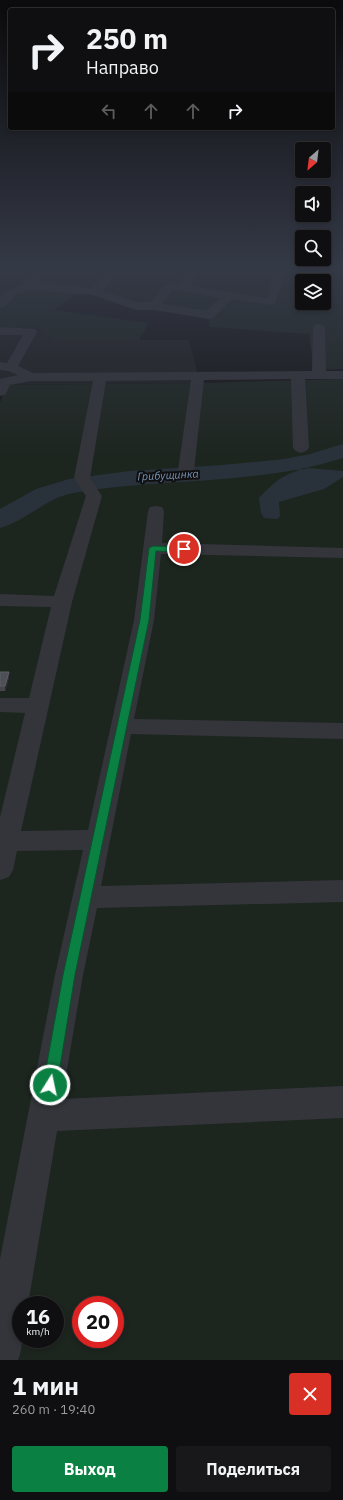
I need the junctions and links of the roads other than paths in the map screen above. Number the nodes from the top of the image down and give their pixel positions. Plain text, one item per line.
1 (31, 332) edge
2 (319, 332) edge
3 (5, 366) edge
4 (298, 375) junction
5 (319, 375) junction
6 (343, 375) edge
7 (31, 377) junction
8 (100, 377) junction
9 (198, 377) junction
10 (0, 392) edge
11 (301, 448) dead end
12 (186, 470) dead end
13 (156, 512) dead end
14 (153, 548) junction
15 (343, 553) edge
16 (0, 600) edge
17 (62, 602) junction
18 (0, 705) edge
19 (38, 706) junction
20 (122, 726) junction
21 (343, 731) edge
22 (98, 840) junction
23 (3, 841) edge
24 (0, 870) edge
25 (343, 891) edge
26 (86, 897) junction
27 (343, 1102) edge
28 (44, 1116) junction
29 (0, 1356) edge

1 - 3 lane
2 - 5 lane
3 - 7 lane
4 - 5 lane
4 - 9 lane
4 - 11 lane
5 - 6 lane
7 - 8 lane
7 - 10 lane
8 - 9 lane
8 - 17 lane
9 - 12 lane
13 - 14 lane
14 - 15 lane
14 - 20 lane
16 - 17 lane
17 - 19 lane
18 - 19 lane
19 - 23 lane
20 - 21 lane
20 - 22 lane
22 - 23 lane
22 - 26 lane
23 - 24 lane
25 - 26 lane
26 - 28 lane
27 - 28 lane
28 - 29 lane

